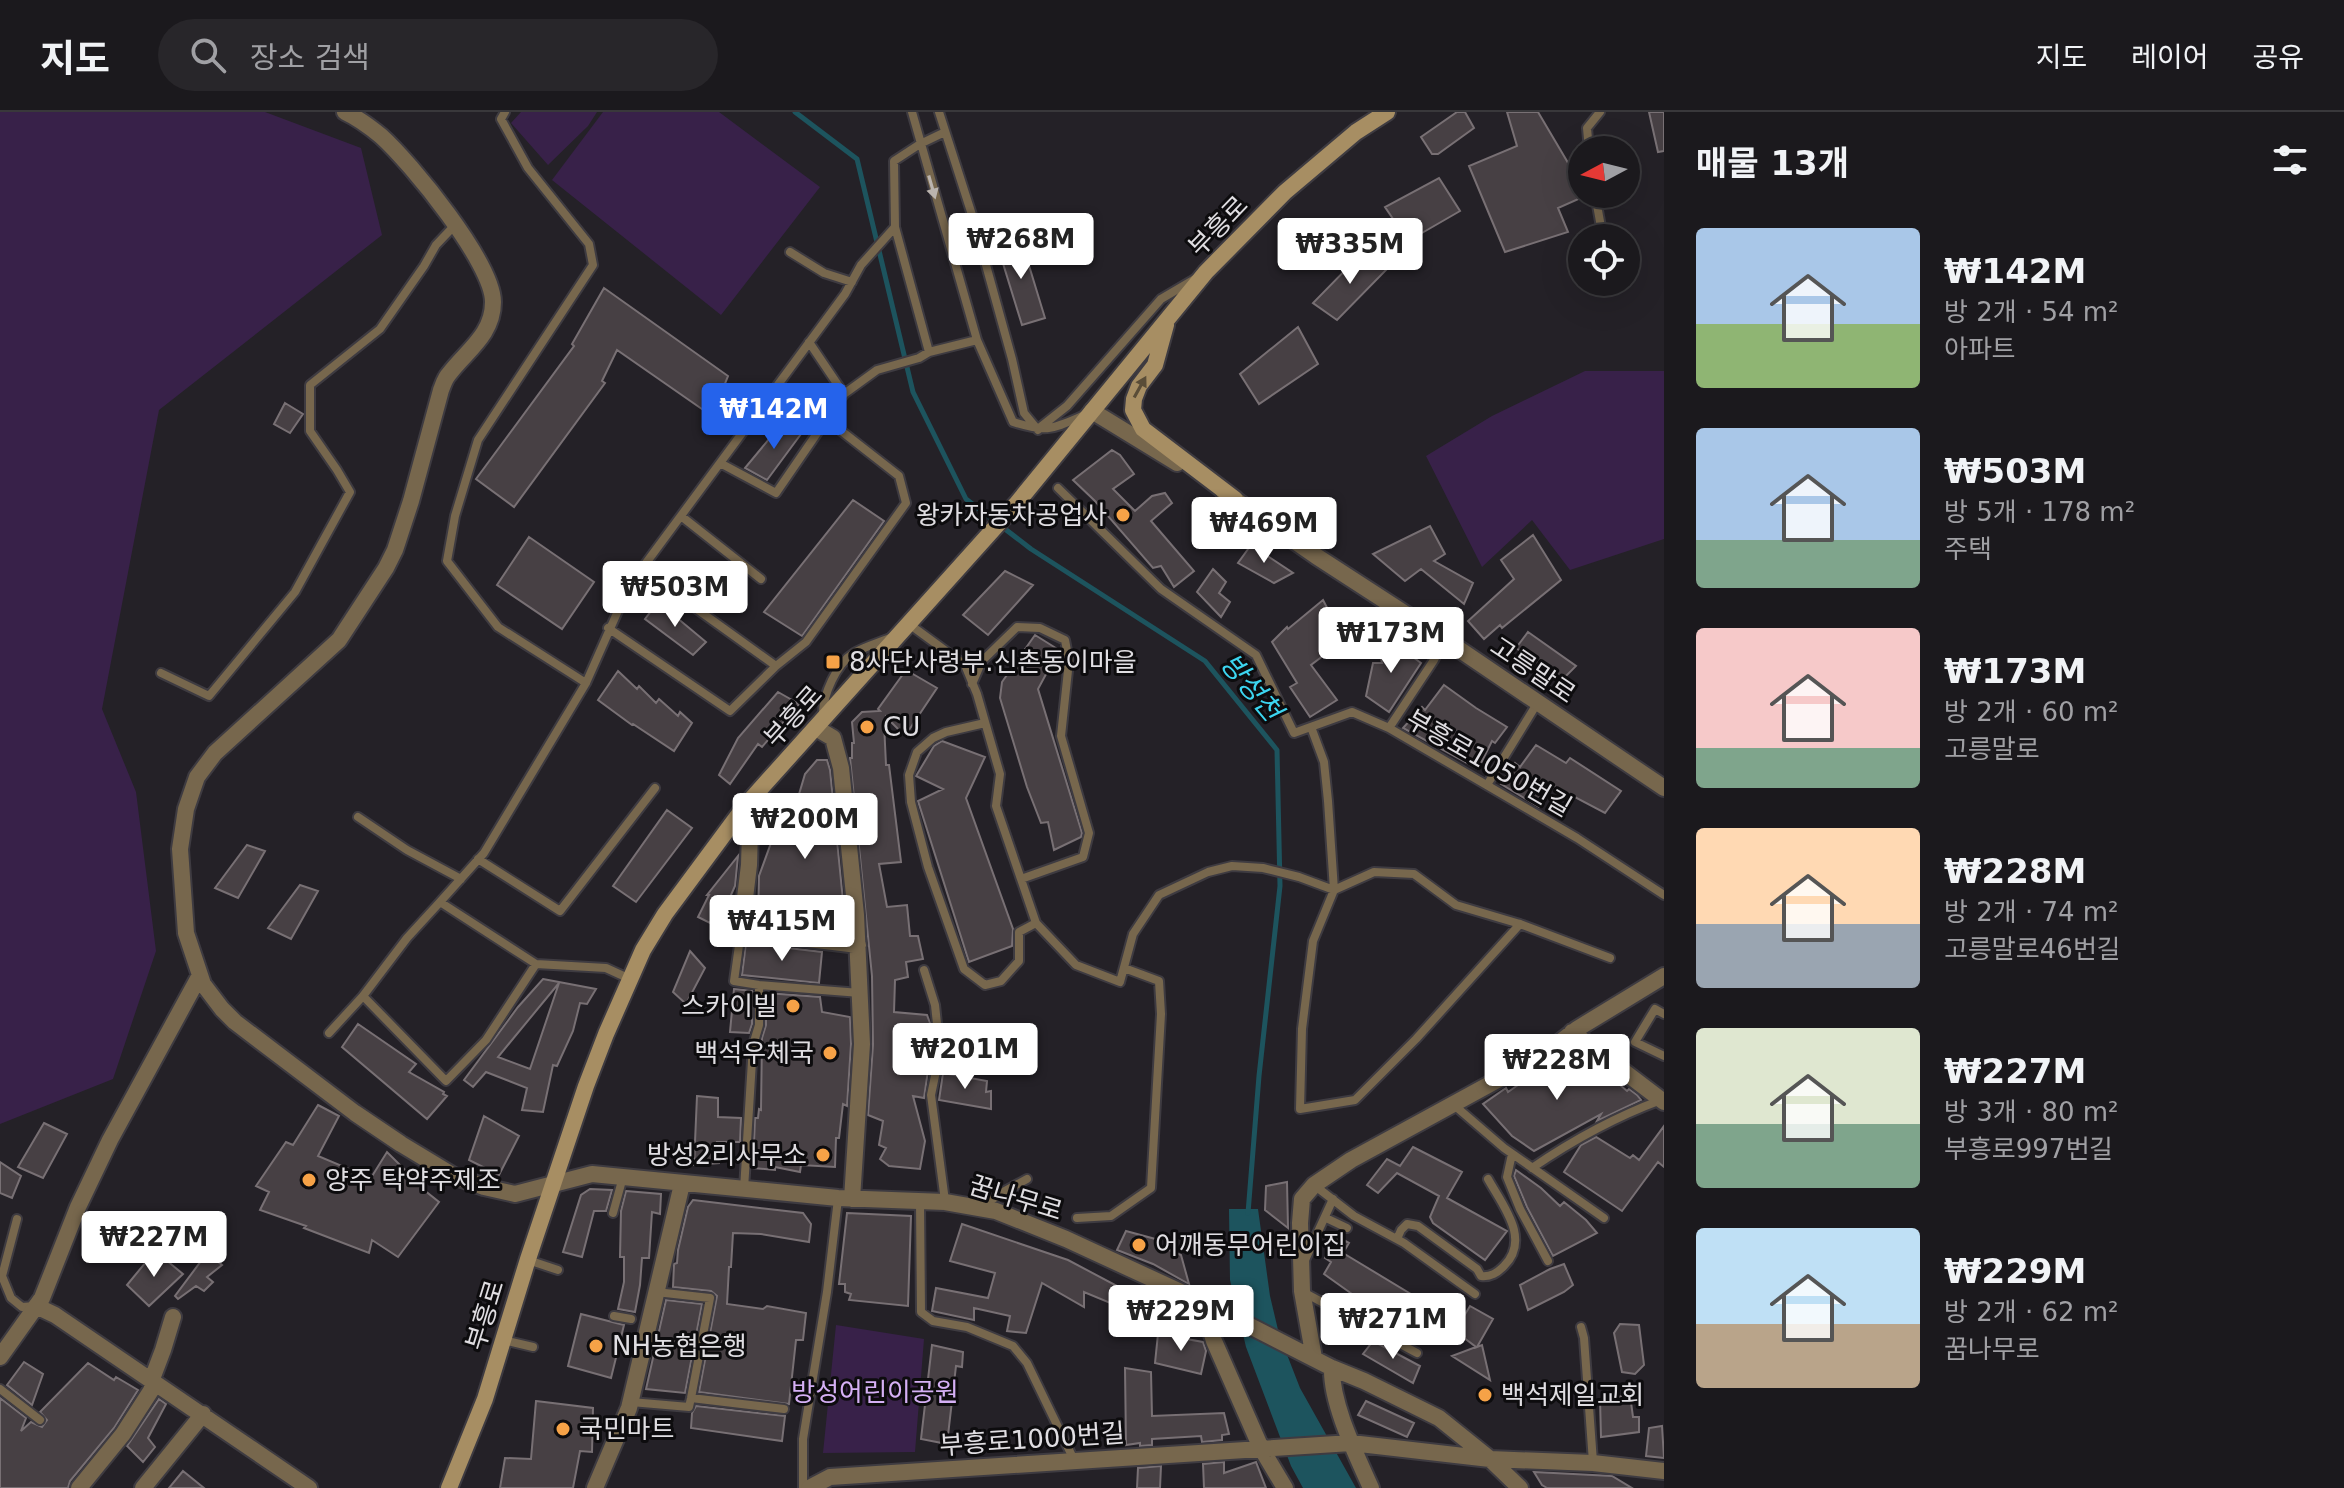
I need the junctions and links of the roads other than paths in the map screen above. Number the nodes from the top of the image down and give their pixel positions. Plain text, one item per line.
1 (345, 112) edge
2 (505, 112) edge
3 (912, 112) edge
4 (939, 112) edge
5 (1387, 112) edge
6 (1600, 112) edge
7 (945, 132) junction
8 (1588, 136) edge
9 (920, 144) junction
10 (456, 225) junction
11 (895, 227) junction
12 (790, 252) dead end
13 (1206, 272) junction
14 (852, 282) junction
15 (1168, 317) junction
16 (977, 340) junction
17 (809, 342) junction
18 (929, 352) junction
19 (844, 394) junction
20 (1092, 411) junction
21 (826, 419) junction
22 (1038, 430) junction
23 (720, 463) junction
24 (1058, 488) dead end
25 (1235, 499) junction
26 (681, 516) junction
27 (641, 569) junction
28 (761, 579) dead end
29 (608, 628) junction
30 (906, 628) junction
31 (1444, 639) junction
32 (776, 666) junction
33 (161, 673) dead end
34 (586, 683) junction
35 (972, 684) junction
36 (1538, 702) junction
37 (820, 723) junction
38 (985, 723) junction
39 (1311, 727) junction
40 (1389, 728) junction
41 (1487, 785) junction
42 (655, 788) dead end
43 (1664, 788) edge
44 (745, 806) junction
45 (358, 817) dead end
46 (478, 859) junction
47 (461, 879) junction
48 (1021, 879) junction
49 (1334, 890) junction
50 (1664, 895) edge
51 (440, 902) junction
52 (1036, 923) junction
53 (1520, 924) junction
54 (741, 931) junction
55 (858, 945) junction
56 (1610, 958) dead end
57 (536, 964) junction
58 (1124, 968) junction
59 (924, 970) dead end
60 (200, 975) junction
61 (1664, 976) edge
62 (631, 979) junction
63 (759, 985) junction
64 (860, 993) junction
65 (363, 996) junction
66 (1664, 1014) edge
67 (1572, 1032) junction
68 (329, 1033) dead end
69 (1664, 1056) edge
70 (1663, 1101) edge
71 (1453, 1104) junction
72 (1512, 1154) junction
73 (1532, 1168) junction
74 (623, 1177) junction
75 (1027, 1179) dead end
76 (1488, 1179) dead end
77 (682, 1184) junction
78 (1314, 1185) junction
79 (553, 1186) junction
80 (744, 1190) junction
81 (845, 1198) junction
82 (1333, 1199) junction
83 (920, 1202) junction
84 (945, 1202) junction
85 (979, 1208) junction
86 (613, 1213) dead end
87 (1077, 1218) dead end
88 (1326, 1218) junction
89 (1604, 1218) dead end
90 (17, 1219) dead end
91 (1347, 1228) dead end
92 (1397, 1239) junction
93 (528, 1259) junction
94 (1548, 1261) dead end
95 (1301, 1267) junction
96 (558, 1270) dead end
97 (1302, 1291) junction
98 (656, 1292) junction
99 (1475, 1294) dead end
100 (1206, 1304) junction
101 (36, 1306) junction
102 (614, 1316) dead end
103 (173, 1317) dead end
104 (631, 1319) dead end
105 (1581, 1327) dead end
106 (502, 1339) junction
107 (533, 1347) dead end
108 (1417, 1353) dead end
109 (1311, 1356) junction
110 (0, 1357) edge
111 (1332, 1368) junction
112 (152, 1379) junction
113 (0, 1389) edge
114 (691, 1398) junction
115 (631, 1401) junction
116 (784, 1409) dead end
117 (203, 1414) junction
118 (40, 1420) dead end
119 (1351, 1443) junction
120 (1269, 1448) junction
121 (1490, 1459) junction
122 (1075, 1461) junction
123 (1593, 1463) junction
124 (1664, 1471) edge
125 (79, 1488) edge
126 (143, 1488) edge
127 (309, 1488) edge
128 (449, 1488) edge
129 (595, 1488) edge
130 (806, 1488) edge
131 (1285, 1488) edge
132 (1371, 1488) edge
133 (1520, 1488) edge

1 - 10 street, 꿈나무로
2 - 34 lane
3 - 9 lane
4 - 7 lane
5 - 13 main road, 부흥로
6 - 8 lane
7 - 9 lane
7 - 22 lane
9 - 11 lane
9 -> 16 lane
10 - 33 lane
10 - 60 street, 꿈나무로
11 - 14 lane
11 - 18 lane
12 - 14 lane
13 - 15 main road, 부흥로
13 - 22 lane
14 - 17 lane
15 - 20 main road, 부흥로
25 -> 15 main road
16 - 18 lane
16 - 22 lane
17 - 19 lane
17 - 23 lane
18 - 19 lane
19 - 21 lane
20 - 22 lane
20 - 25 street, 고릉말로
20 - 30 main road, 부흥로
21 - 23 lane
21 - 32 lane
23 - 26 lane
24 - 39 lane
25 - 31 street, 고릉말로
26 - 27 lane
26 - 28 lane
27 - 29 lane
27 - 32 lane
29 - 32 lane
29 - 34 lane
30 - 35 lane
30 - 37 main road, 부흥로
31 - 36 street, 고릉말로
31 - 40 lane
34 - 46 lane
35 - 38 lane
35 - 48 lane
36 - 41 lane
36 - 43 street, 고릉말로
37 - 44 main road, 부흥로
37 - 55 street
38 - 48 lane
38 - 52 lane
39 - 40 lane, 부흥로1050번길
39 - 49 lane
40 - 41 lane, 부흥로1050번길
41 - 50 lane, 부흥로1050번길
42 - 46 lane
44 - 54 street
44 - 62 main road, 부흥로
45 - 47 lane
46 - 47 lane
47 - 51 lane
48 - 52 lane
49 - 53 lane
49 - 53 lane
49 - 58 lane
51 - 57 lane
51 - 65 lane
52 - 58 lane
53 - 56 lane
54 - 55 street
54 - 63 lane
55 - 64 street
57 - 62 lane
57 - 65 lane
58 - 87 lane
59 - 84 lane
60 - 79 street, 꿈나무로
60 - 101 street
61 - 67 street
62 - 79 main road, 부흥로
63 - 64 lane
63 - 80 lane
64 - 81 street
65 - 68 lane
66 - 69 lane
67 - 70 street
67 - 71 street
70 - 73 lane
71 - 72 lane
71 - 78 street
72 - 73 lane
72 - 94 lane
73 - 89 lane
74 - 77 street, 꿈나무로
74 - 79 street, 꿈나무로
74 - 86 lane
75 - 85 lane
76 - 92 lane
77 - 80 street, 꿈나무로
77 - 98 street
78 - 82 lane
78 - 95 street
79 - 93 main road, 부흥로
80 - 81 street, 꿈나무로
81 - 83 street, 꿈나무로
81 - 130 lane
82 - 88 lane
82 - 92 lane
83 - 84 street, 꿈나무로
83 - 122 lane
84 - 85 street, 꿈나무로
85 - 100 street, 꿈나무로
88 - 91 lane
88 - 95 lane
90 - 101 lane
92 - 99 lane
93 - 96 lane
93 - 106 main road, 부흥로
95 - 97 street
97 - 108 lane
97 - 109 street
98 - 114 lane
98 - 115 street
100 - 109 street, 꿈나무로
100 - 120 street
101 - 110 street
101 - 112 street
102 - 104 lane
103 - 112 street
105 - 123 lane
106 - 107 lane
106 - 128 main road, 부흥로
109 - 111 street
111 - 119 street
111 - 121 street
112 - 117 street
112 - 125 street
113 - 118 lane
114 - 115 lane
114 - 116 lane
115 - 129 street
117 - 126 street
117 - 127 street
119 - 120 street, 부흥로1000번길
119 - 121 street
119 - 132 street
120 - 122 street, 부흥로1000번길
120 - 131 street
121 - 123 street
121 - 133 street
122 - 130 street, 부흥로1000번길
123 - 124 street

